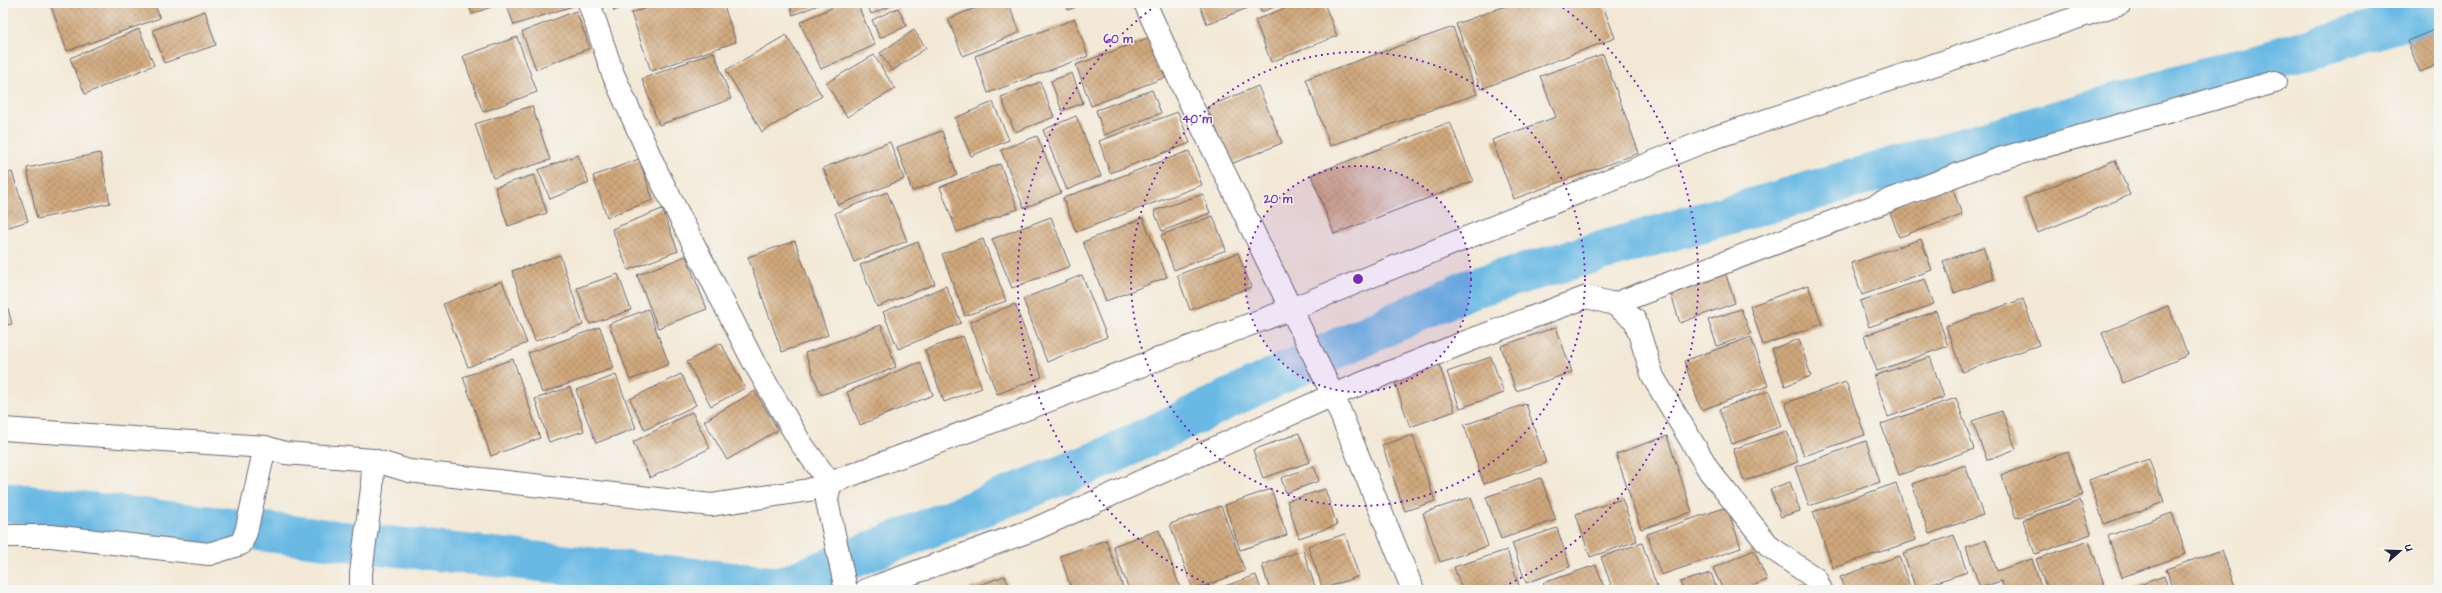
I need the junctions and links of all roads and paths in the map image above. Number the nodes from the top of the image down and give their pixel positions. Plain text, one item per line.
1 (589, 3) edge
2 (1145, 3) edge
3 (2121, 3) edge
4 (2275, 82) dead end
5 (1614, 304) junction
6 (1295, 318) junction
7 (1329, 387) junction
8 (3, 429) edge
9 (275, 450) junction
10 (366, 459) junction
11 (829, 492) junction
12 (3, 536) edge
13 (362, 581) edge
14 (846, 590) edge
15 (866, 590) edge
16 (1413, 590) edge
17 (1821, 590) edge

1 - 11 street
2 - 6 street
3 - 6 street
4 - 5 street
5 - 7 street
5 - 17 street
6 - 7 street
6 - 11 street
7 - 15 street
7 - 16 street
8 - 9 street
9 - 10 street
9 - 12 street
10 - 11 street
10 - 13 street
11 - 14 street

